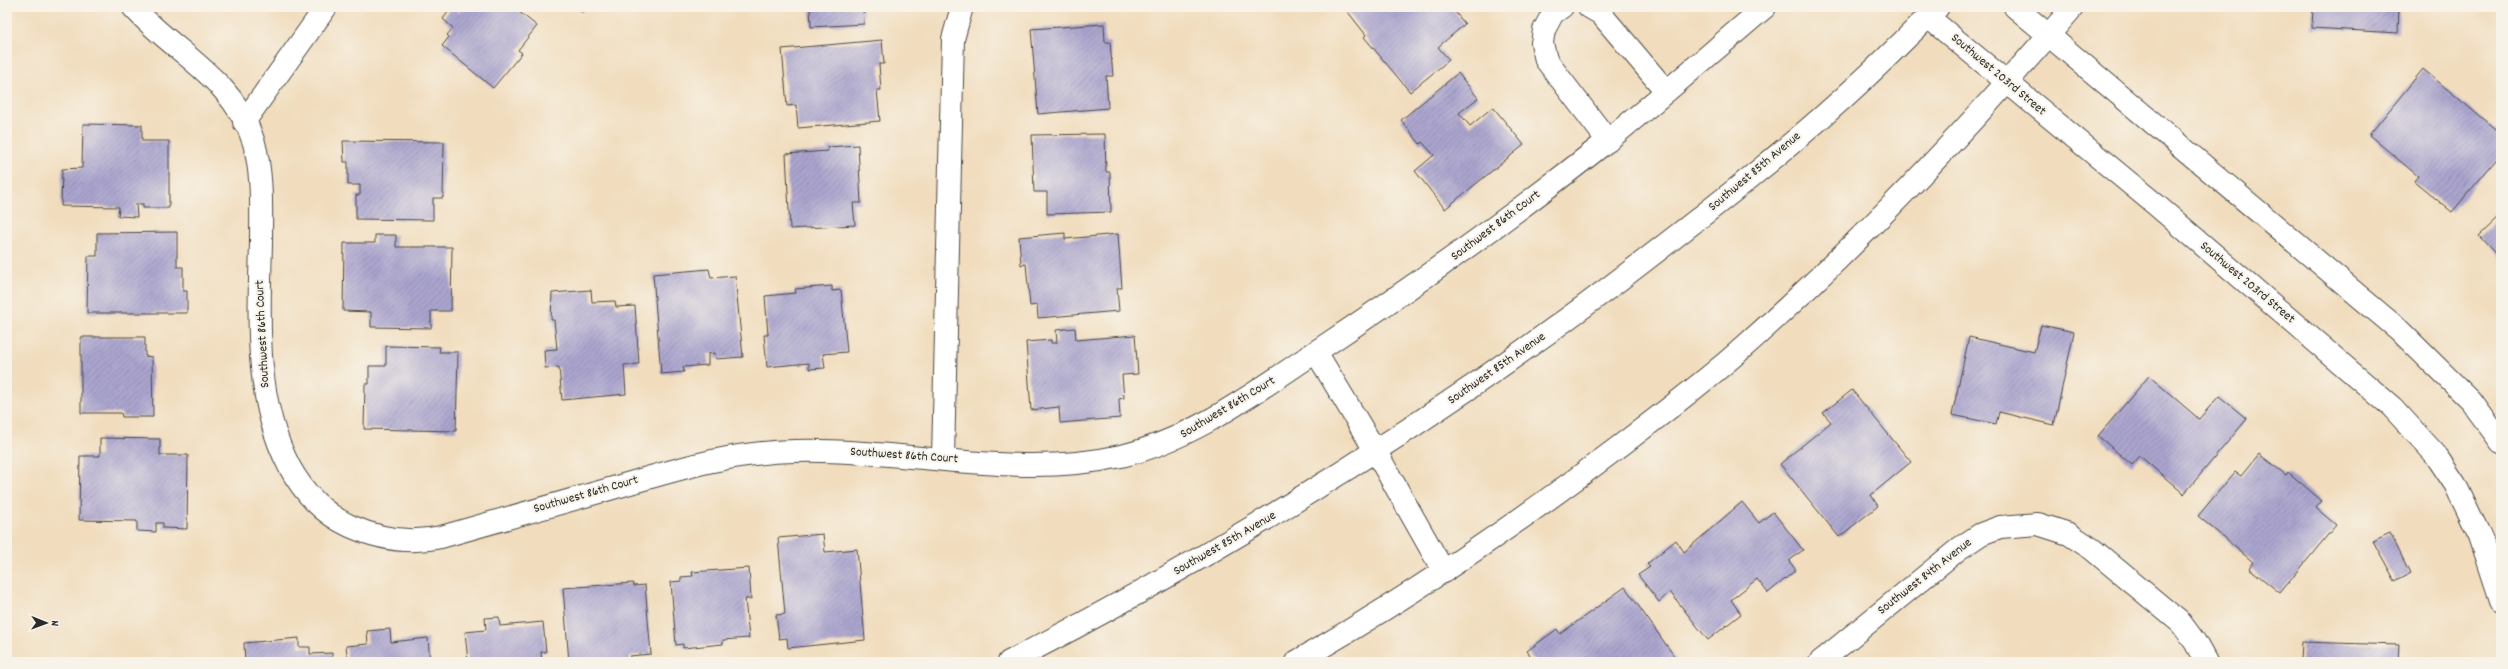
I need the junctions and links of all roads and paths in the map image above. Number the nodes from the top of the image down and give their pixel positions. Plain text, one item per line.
1 (133, 7) edge
2 (326, 7) edge
3 (962, 7) edge
4 (1562, 7) edge
5 (1589, 7) edge
6 (1765, 7) edge
7 (2015, 7) edge
8 (2073, 7) edge
9 (1933, 12) edge
10 (2049, 35) junction
11 (2006, 81) junction
12 (1666, 91) junction
13 (244, 122) junction
14 (1608, 141) junction
15 (1316, 352) junction
16 (2501, 442) edge
17 (1376, 452) junction
18 (943, 458) junction
19 (1444, 572) junction
20 (2501, 600) edge
21 (1009, 662) edge
22 (1296, 662) edge
23 (1820, 662) edge
24 (2206, 662) edge

1 - 13 street, Southwest 86th Court
2 - 13 street
3 - 18 street
4 - 14 street
5 - 12 street
6 - 12 street, Southwest 86th Court
7 - 10 street
8 - 10 street
9 - 11 street, Southwest 203rd Street
9 - 17 street, Southwest 85th Avenue
10 - 11 street
10 - 16 street
11 - 19 street
11 - 20 street, Southwest 203rd Street
12 - 14 street, Southwest 86th Court
13 - 18 street, Southwest 86th Court
14 - 15 street, Southwest 86th Court
15 - 17 street
15 - 18 street, Southwest 86th Court
17 - 19 street
17 - 21 street, Southwest 85th Avenue
19 - 22 street
23 - 24 street, Southwest 84th Avenue

